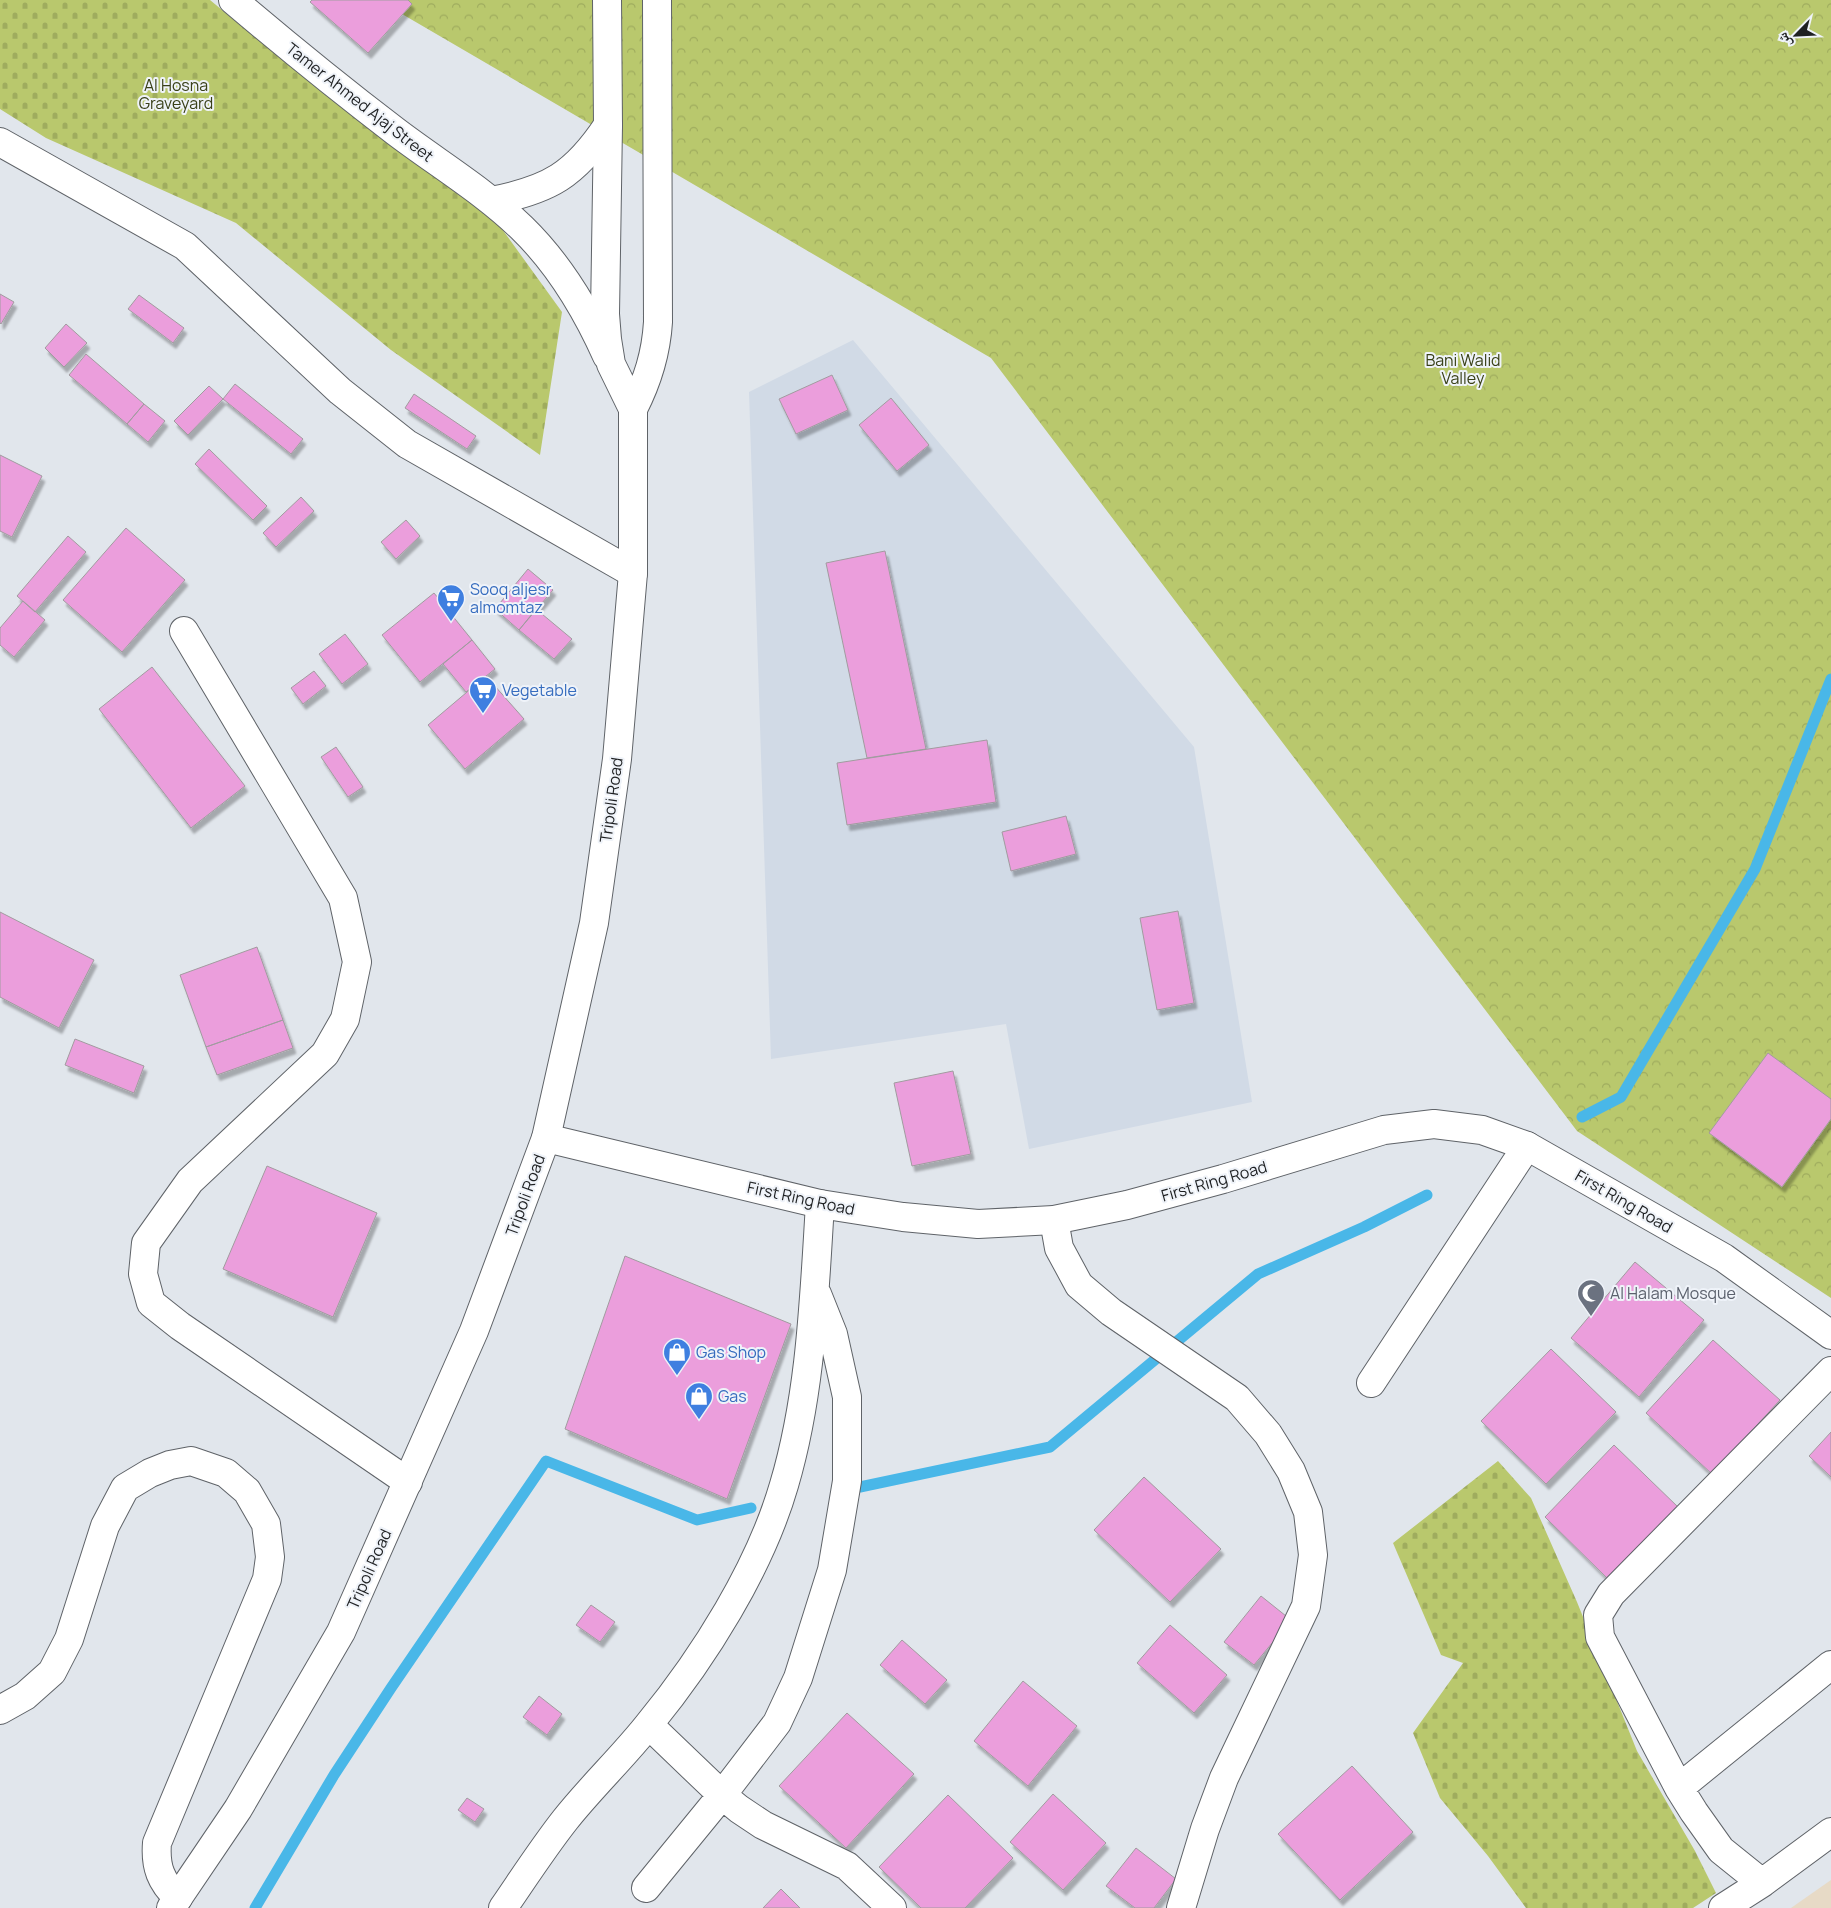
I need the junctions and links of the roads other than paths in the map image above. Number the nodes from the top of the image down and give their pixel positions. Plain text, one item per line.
1 (233, 0) edge
2 (607, 0) edge
3 (657, 0) edge
4 (608, 125) junction
5 (0, 142) edge
6 (491, 201) junction
7 (611, 364) junction
8 (634, 408) junction
9 (634, 573) junction
10 (184, 631) dead end
11 (546, 1138) junction
12 (1527, 1146) junction
13 (820, 1204) junction
14 (1054, 1220) junction
15 (814, 1288) junction
16 (1831, 1335) edge
17 (1831, 1371) edge
18 (1371, 1384) dead end
19 (408, 1482) junction
20 (1831, 1665) edge
21 (0, 1710) edge
22 (649, 1725) junction
23 (1679, 1788) junction
24 (722, 1795) junction
25 (1831, 1832) edge
26 (1762, 1883) junction
27 (646, 1888) dead end
28 (175, 1903) edge
29 (503, 1908) edge
30 (892, 1908) edge
31 (1181, 1908) edge
32 (1723, 1908) edge

1 - 6 main road, Tamer Ahmed Ajaj Street
2 - 4 main road
3 - 8 main road
4 - 6 main road
4 - 7 main road
5 - 9 main road
6 - 7 main road, Tamer Ahmed Ajaj Street
7 - 8 main road
8 - 9 main road, Tripoli Road
9 - 11 main road, Tripoli Road
10 - 19 main road
11 - 13 main road, First Ring Road
11 - 19 main road, Tripoli Road
12 - 14 main road, First Ring Road
12 - 16 main road, First Ring Road
12 - 18 main road
13 - 14 main road, First Ring Road
13 - 15 main road
14 - 31 main road
15 - 22 main road
15 - 24 main road
17 - 23 main road
19 - 28 main road, Tripoli Road
20 - 23 main road
21 - 28 main road
22 - 24 main road
22 - 29 main road
23 - 26 main road
24 - 27 main road
24 - 30 main road
25 - 26 main road
26 - 32 main road

